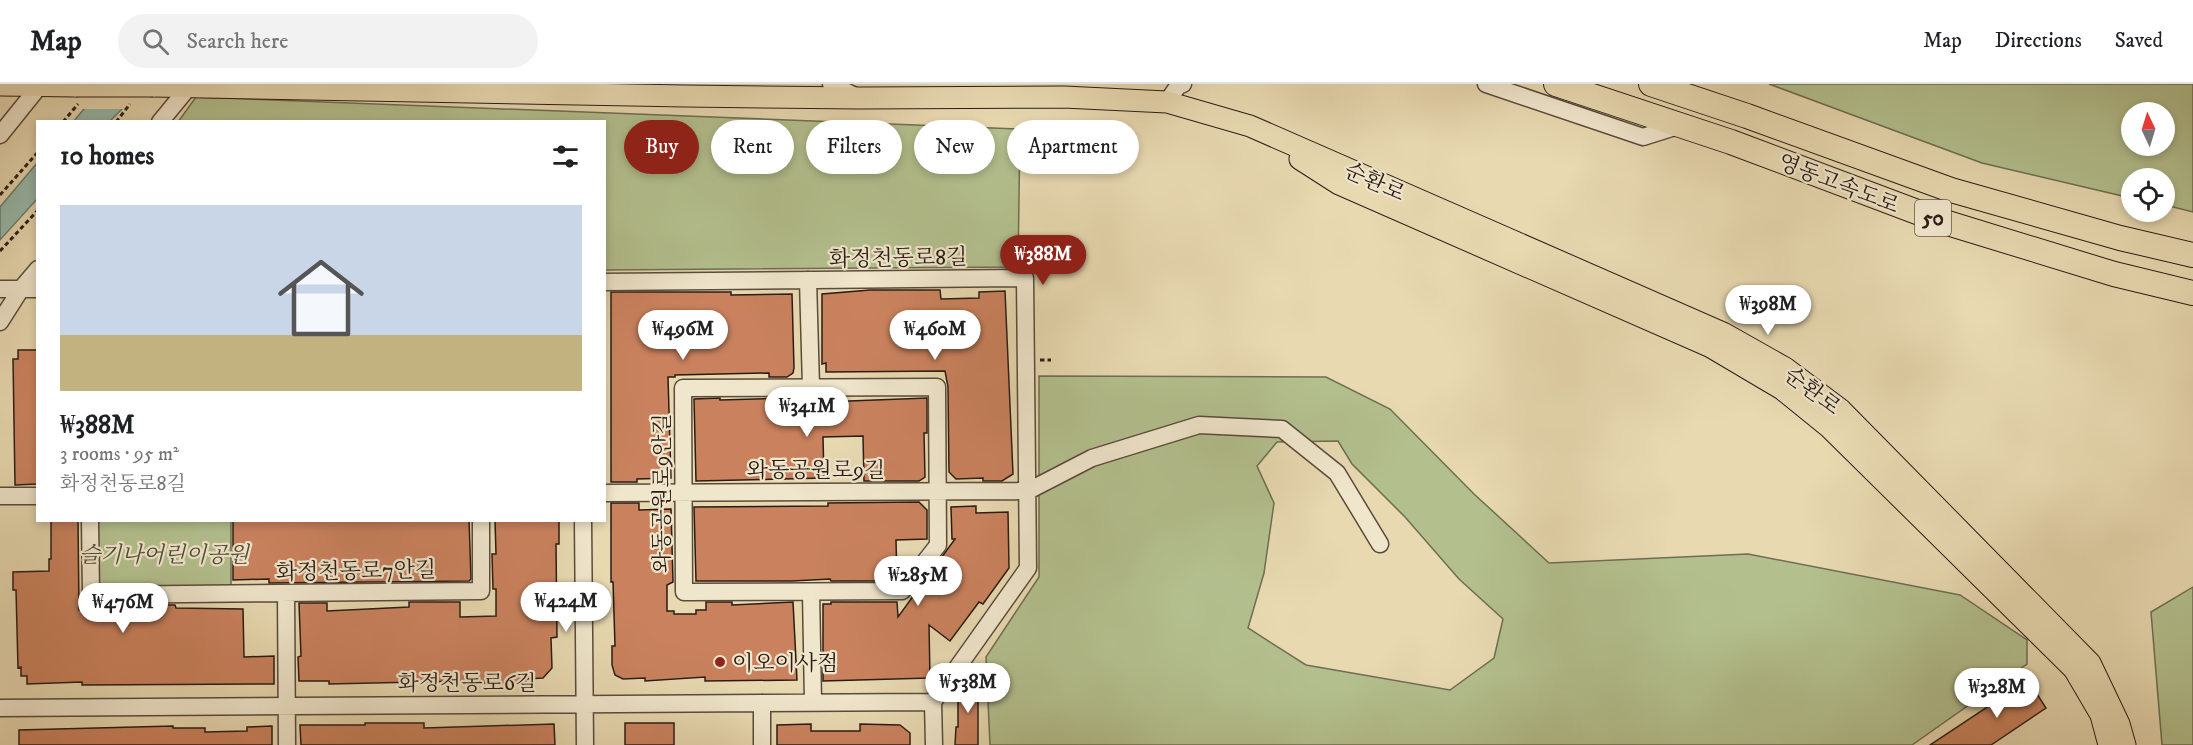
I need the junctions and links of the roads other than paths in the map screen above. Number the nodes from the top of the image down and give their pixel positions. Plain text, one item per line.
1 (831, 84) edge
2 (1183, 84) edge
3 (1486, 84) edge
4 (1556, 84) edge
5 (1651, 84) edge
6 (0, 85) edge
7 (40, 85) edge
8 (188, 88) junction
9 (687, 90) edge
10 (859, 98) junction
11 (1167, 102) junction
12 (162, 120) edge
13 (1250, 126) junction
14 (1678, 126) junction
15 (0, 135) edge
16 (2193, 255) edge
17 (36, 273) edge
18 (808, 280) junction
19 (606, 282) edge
20 (0, 289) edge
21 (29, 289) edge
22 (2193, 293) edge
23 (0, 322) edge
24 (811, 387) junction
25 (937, 491) junction
26 (1028, 491) junction
27 (683, 492) junction
28 (606, 493) edge
29 (0, 496) edge
30 (36, 496) edge
31 (90, 522) edge
32 (481, 522) edge
33 (583, 522) edge
34 (1380, 544) dead end
35 (811, 592) junction
36 (286, 593) junction
37 (813, 702) junction
38 (933, 702) junction
39 (762, 703) junction
40 (584, 704) junction
41 (287, 706) junction
42 (0, 708) edge
43 (287, 745) edge
44 (585, 745) edge
45 (762, 745) edge
46 (934, 745) edge
47 (2109, 745) edge
48 (2126, 745) edge

1 - 10 street
2 - 11 street
3 - 14 street
4 - 14 highway, 영동고속도로 / 50
5 - 16 highway, 영동고속도로 / 50
6 - 7 main road
7 - 8 main road, 순환로, bridge
7 - 15 street
8 - 9 main road, 순환로
8 - 12 street
9 - 10 main road, 순환로
10 - 11 main road, 순환로
11 - 13 main road, 순환로
13 - 47 main road, 순환로
13 - 48 main road, 순환로
14 - 22 highway, 영동고속도로 / 50
17 - 21 street
18 - 19 street, 화정천동로8길
18 - 24 street
18 - 26 street, 화정천동로8길
20 - 21 street
21 - 23 street
24 - 25 street, 와동공원로9안길
24 - 27 street, 와동공원로9안길
25 - 26 street, 와동공원로9길
25 - 27 street, 와동공원로9길
25 - 35 street, 와동공원로9안길
26 - 34 street
26 - 38 street, 화정천동로8길
27 - 28 street, 와동공원로9길
27 - 35 street, 와동공원로9안길
29 - 30 street
31 - 36 street, 화정천동로7안길
32 - 36 street, 화정천동로7안길
33 - 40 street
35 - 37 street
36 - 41 street
37 - 38 street, 화정천동로6길
37 - 39 street, 화정천동로6길
38 - 46 street
39 - 40 street, 화정천동로6길
39 - 45 street
40 - 41 street, 화정천동로6길
40 - 44 street
41 - 42 street, 화정천동로6길
41 - 43 street

